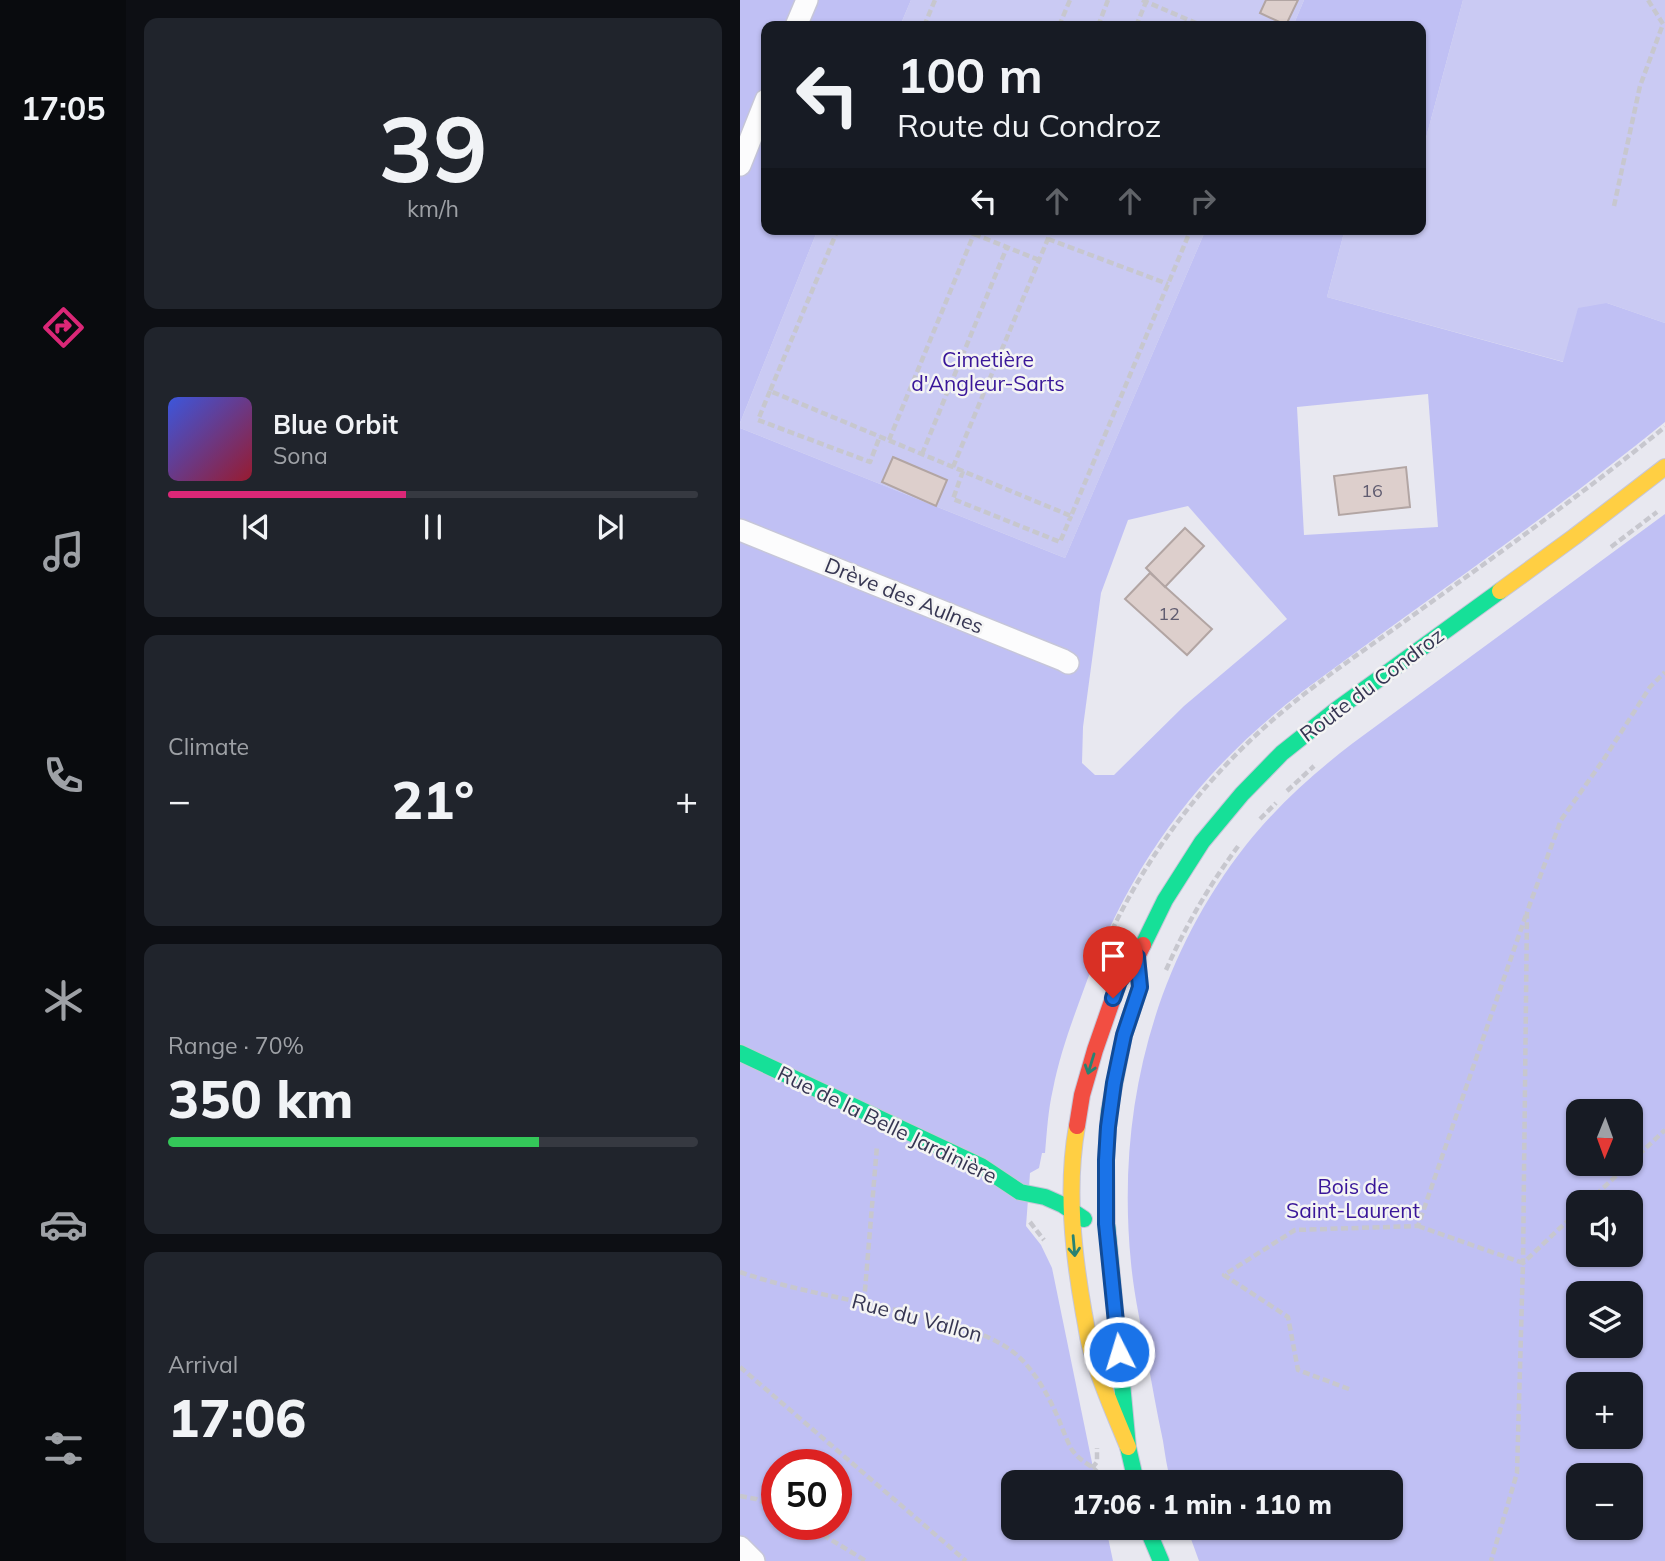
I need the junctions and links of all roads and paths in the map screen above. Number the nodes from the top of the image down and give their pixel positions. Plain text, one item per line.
1 (807, 0) edge
2 (935, 0) edge
3 (1070, 0) edge
4 (1108, 0) edge
5 (1648, 0) edge
6 (1144, 1) edge
7 (798, 21) edge
8 (926, 21) edge
9 (1061, 21) edge
10 (1100, 21) edge
11 (1138, 21) edge
12 (1191, 21) edge
13 (761, 112) edge
14 (740, 165) edge
15 (1614, 206) dead end
16 (835, 235) edge
17 (974, 235) edge
18 (981, 235) edge
19 (1050, 235) edge
20 (1188, 235) edge
21 (1048, 239) junction
22 (1007, 247) junction
23 (1039, 260) junction
24 (1168, 284) junction
25 (770, 391) junction
26 (880, 436) junction
27 (889, 440) junction
28 (921, 454) junction
29 (953, 467) junction
30 (1665, 467) edge
31 (963, 471) junction
32 (1665, 505) edge
33 (1071, 516) junction
34 (740, 530) edge
35 (1603, 553) dead end
36 (1068, 663) dead end
37 (1665, 672) edge
38 (1314, 766) dead end
39 (1286, 792) dead end
40 (1277, 801) dead end
41 (1259, 820) dead end
42 (1245, 837) dead end
43 (1527, 912) junction
44 (1137, 957) junction
45 (1165, 972) dead end
46 (740, 1053) edge
47 (880, 1117) junction
48 (1665, 1130) edge
49 (1643, 1151) edge
50 (1616, 1176) edge
51 (1601, 1190) edge
52 (1072, 1211) junction
53 (1566, 1222) edge
54 (1418, 1226) junction
55 (1523, 1263) junction
56 (740, 1272) edge
57 (864, 1302) junction
58 (1116, 1325) junction
59 (740, 1367) edge
60 (1349, 1389) dead end
61 (1128, 1447) junction
62 (1094, 1470) edge
63 (1133, 1470) edge
64 (740, 1496) edge
65 (761, 1501) edge
66 (831, 1540) edge
67 (1152, 1540) edge
68 (740, 1547) edge
69 (754, 1561) edge
70 (866, 1561) edge
71 (966, 1561) edge
72 (1161, 1561) edge
73 (1491, 1561) edge

1 - 7 street
2 - 8 path
3 - 9 path
4 - 10 path
5 - 15 path
6 - 11 path
6 - 12 path
13 - 14 street
16 - 25 path
17 - 27 path
18 - 22 path
19 - 21 path
20 - 24 path
21 - 23 path
21 - 24 path
22 - 23 path
22 - 28 path
23 - 29 path
24 - 33 path
25 - 26 path
25 - 26 path
26 - 27 path
27 - 28 path
28 - 29 path
29 - 31 path
30 - 44 main road, Route du Condroz
31 - 33 path
31 - 33 path
32 - 35 path
34 - 36 street, Drève des Aulnes
37 - 43 path
38 - 39 path
40 - 41 path
42 - 45 path
43 - 54 path
43 - 55 path
44 -> 52 main road, Route du Condroz
44 - 58 main road, Route du Condroz
46 - 47 main road, Rue de la Belle Jardinière
47 - 52 main road, Rue de la Belle Jardinière
47 - 57 path
48 - 49 path
50 - 51 path
52 - 58 main road
52 -> 61 main road, Route du Condroz
53 - 55 path
54 - 55 path
54 - 60 path
55 - 73 path
56 - 57 path, Rue du Vallon
57 - 62 path, Rue du Vallon
58 - 61 main road, Route du Condroz
59 - 71 path
61 - 63 main road, Route du Condroz
64 - 65 path
66 - 70 path
67 - 72 main road
68 - 69 street

